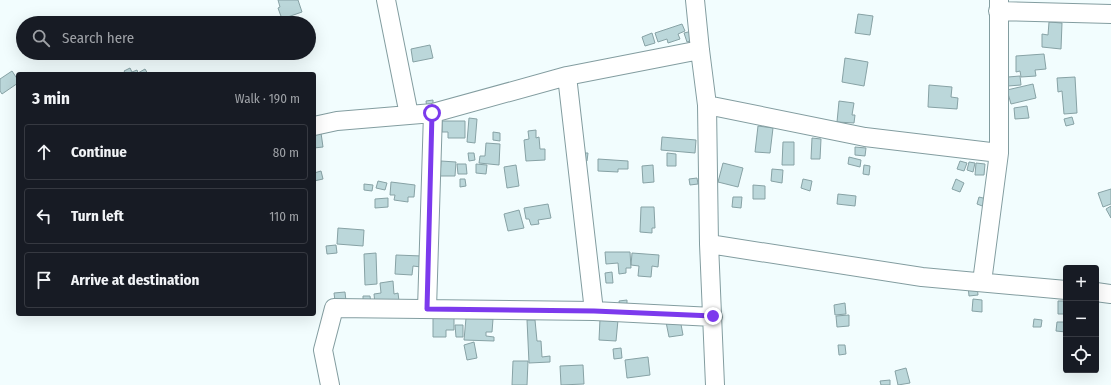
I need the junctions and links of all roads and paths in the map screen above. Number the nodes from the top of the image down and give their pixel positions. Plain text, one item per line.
1 (386, 0) edge
2 (695, 0) edge
3 (999, 6) edge
4 (1111, 14) edge
5 (700, 50) junction
6 (567, 76) junction
7 (707, 104) junction
8 (432, 113) junction
9 (409, 115) junction
10 (316, 126) edge
11 (999, 153) junction
12 (709, 244) junction
13 (982, 282) junction
14 (1063, 290) edge
15 (1099, 292) edge
16 (1111, 294) edge
17 (427, 309) junction
18 (594, 311) junction
19 (713, 316) junction
20 (330, 385) edge
21 (715, 385) edge

1 - 9 street
2 - 5 street
3 - 4 street
3 - 11 street
5 - 6 street
5 - 7 street
6 - 8 street
6 - 18 street
7 - 11 street
7 - 12 street
8 - 9 street
8 - 17 street
9 - 10 street
11 - 13 street
12 - 13 street
12 - 19 street
13 - 14 street
15 - 16 street
17 - 18 street
17 - 20 street
18 - 19 street
19 - 21 street

